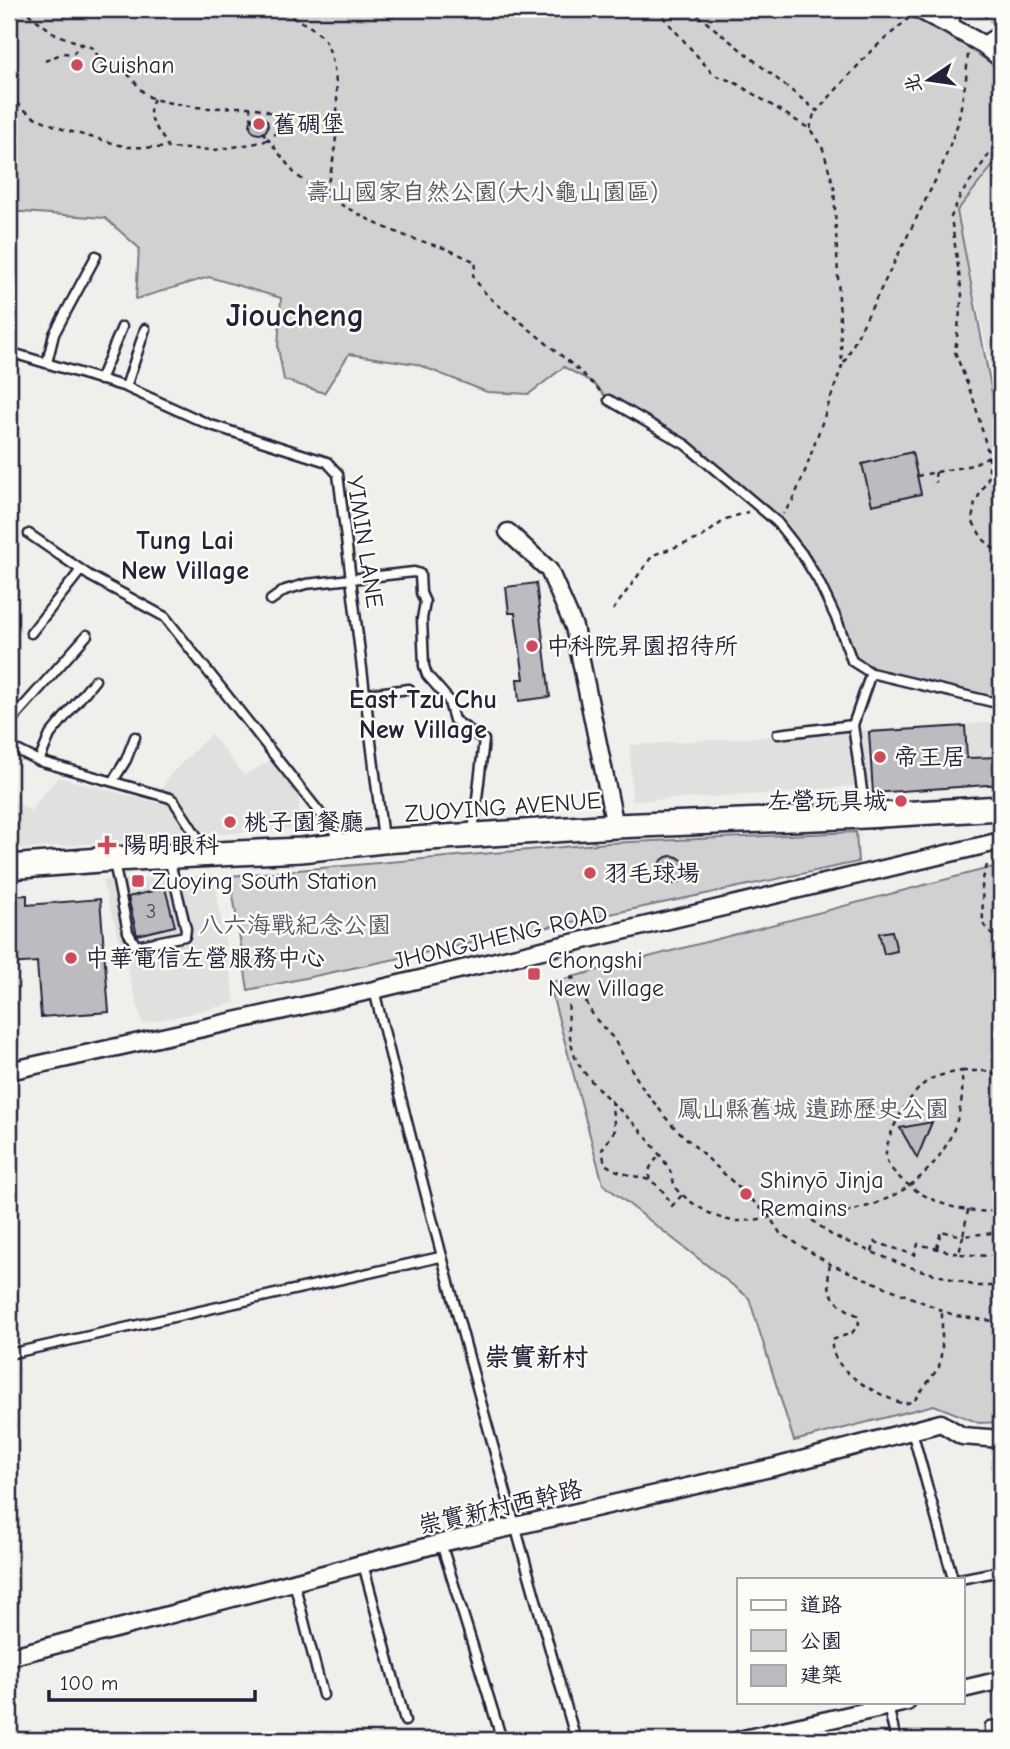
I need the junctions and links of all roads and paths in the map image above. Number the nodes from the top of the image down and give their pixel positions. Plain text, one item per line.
1 (9, 9) edge
2 (273, 9) edge
3 (656, 9) edge
4 (690, 9) edge
5 (952, 9) edge
6 (976, 9) edge
7 (985, 9) edge
8 (914, 12) edge
9 (1001, 22) edge
10 (950, 26) junction
11 (999, 30) edge
12 (81, 44) junction
13 (984, 45) junction
14 (968, 51) dead end
15 (1001, 59) edge
16 (44, 61) dead end
17 (9, 97) edge
18 (154, 99) junction
19 (250, 107) junction
20 (814, 110) junction
21 (1001, 120) edge
22 (810, 129) junction
23 (268, 139) junction
24 (167, 148) junction
25 (323, 195) junction
26 (96, 256) dead end
27 (122, 327) dead end
28 (145, 328) dead end
29 (9, 352) edge
30 (47, 363) junction
31 (842, 366) junction
32 (100, 380) junction
33 (126, 387) junction
34 (609, 400) joint
35 (989, 456) junction
36 (936, 472) junction
37 (917, 476) dead end
38 (936, 482) dead end
39 (752, 512) dead end
40 (777, 522) junction
41 (508, 532) dead end
42 (29, 534) dead end
43 (1001, 555) edge
44 (81, 570) junction
45 (352, 579) junction
46 (271, 600) dead end
47 (612, 610) dead end
48 (31, 634) dead end
49 (87, 635) dead end
50 (871, 673) junction
51 (95, 680) dead end
52 (409, 689) dead end
53 (367, 694) junction
54 (1001, 704) edge
55 (9, 723) edge
56 (853, 724) junction
57 (778, 734) dead end
58 (135, 737) dead end
59 (9, 746) edge
60 (39, 761) junction
61 (113, 781) junction
62 (1001, 808) edge
63 (865, 816) junction
64 (615, 826) junction
65 (472, 835) junction
66 (383, 841) junction
67 (1001, 841) edge
68 (346, 846) junction
69 (209, 855) junction
70 (168, 856) junction
71 (113, 859) junction
72 (987, 865) dead end
73 (9, 867) edge
74 (1001, 946) edge
75 (374, 990) junction
76 (9, 1071) edge
77 (962, 1071) junction
78 (1001, 1076) edge
79 (611, 1100) junction
80 (659, 1155) junction
81 (649, 1180) junction
82 (909, 1186) junction
83 (682, 1194) junction
84 (968, 1210) junction
85 (1001, 1211) edge
86 (804, 1214) junction
87 (769, 1216) junction
88 (1001, 1232) edge
89 (963, 1236) junction
90 (937, 1249) junction
91 (872, 1252) junction
92 (1001, 1253) edge
93 (959, 1254) junction
94 (440, 1257) junction
95 (830, 1264) junction
96 (1001, 1286) edge
97 (942, 1311) junction
98 (1001, 1322) edge
99 (9, 1354) edge
100 (912, 1431) junction
101 (1001, 1439) edge
102 (513, 1525) junction
103 (441, 1543) junction
104 (363, 1564) junction
105 (1001, 1571) edge
106 (953, 1578) edge
107 (964, 1578) edge
108 (294, 1582) junction
109 (9, 1657) edge
110 (1001, 1680) edge
111 (964, 1689) edge
112 (323, 1695) dead end
113 (898, 1704) edge
114 (888, 1706) junction
115 (405, 1721) dead end
116 (1001, 1725) edge
117 (502, 1740) edge
118 (576, 1740) edge
119 (739, 1740) edge
120 (896, 1740) edge
121 (991, 1740) edge

1 - 12 path
2 - 25 path
3 - 22 path
4 - 20 path
5 - 10 street
6 - 11 path
7 - 9 path
8 - 10 street
8 - 20 path
10 - 13 street
11 - 13 street
12 - 16 path
12 - 18 path
13 - 15 street
14 - 31 path
17 - 24 path
18 - 19 path
18 - 24 path
19 - 23 path
19 - 23 path
20 - 22 path
21 - 35 path
22 - 31 path
23 - 24 path
23 - 25 path
25 - 34 path
26 - 30 lane
27 - 32 lane
28 - 33 lane
29 - 30 lane, YIMIN LANE
30 - 32 lane, YIMIN LANE
31 - 40 path
32 - 33 lane, YIMIN LANE
33 - 45 lane, YIMIN LANE
34 - 40 lane
35 - 36 path
35 - 43 path
36 - 37 path
36 - 38 path
39 - 47 path
40 - 50 lane
41 - 64 street
42 - 44 lane
44 - 48 lane
44 - 68 lane
45 - 46 lane
45 - 53 lane, YIMIN LANE
45 - 65 lane
49 - 55 lane
50 - 54 lane
50 - 56 lane
51 - 60 lane
52 - 53 lane
53 - 66 lane, YIMIN LANE
56 - 57 lane
56 - 63 lane
58 - 61 lane
59 - 60 lane
60 - 61 lane
61 - 69 lane
62 - 63 street, ZUOYING AVENUE
63 - 64 street, ZUOYING AVENUE
64 - 65 street, ZUOYING AVENUE
65 - 66 street, ZUOYING AVENUE
66 - 68 street, ZUOYING AVENUE
67 - 75 street, JHONGJHENG ROAD
68 - 69 street, ZUOYING AVENUE
69 - 70 street, ZUOYING AVENUE
70 - 71 street, ZUOYING AVENUE
70 - 71 lane
71 - 73 street, ZUOYING AVENUE
72 - 74 path
75 - 76 street, JHONGJHENG ROAD
75 - 94 lane
77 - 78 path
77 - 82 path
77 - 82 path
79 - 80 path
79 - 81 path
79 - 87 path
80 - 81 path
80 - 83 path
81 - 83 path
82 - 84 path
82 - 86 path
83 - 87 path
84 - 85 path
84 - 89 path
86 - 87 path
86 - 91 path
87 - 95 path
88 - 89 path
89 - 90 path
89 - 93 path
90 - 91 path
90 - 93 path
91 - 96 path
92 - 93 path
94 - 99 lane
94 - 102 lane
95 - 97 path
95 - 97 path
97 - 98 path
100 - 101 street, 崇實新村西幹路
100 - 102 street, 崇實新村西幹路
100 - 106 lane
102 - 103 street, 崇實新村西幹路
102 - 118 lane
103 - 104 street, 崇實新村西幹路
103 - 117 lane
104 - 108 street, 崇實新村西幹路
104 - 115 lane
105 - 107 lane
108 - 109 street, 崇實新村西幹路
108 - 112 lane
110 - 111 street
113 - 114 street
114 - 119 street
114 - 120 lane
116 - 121 lane

